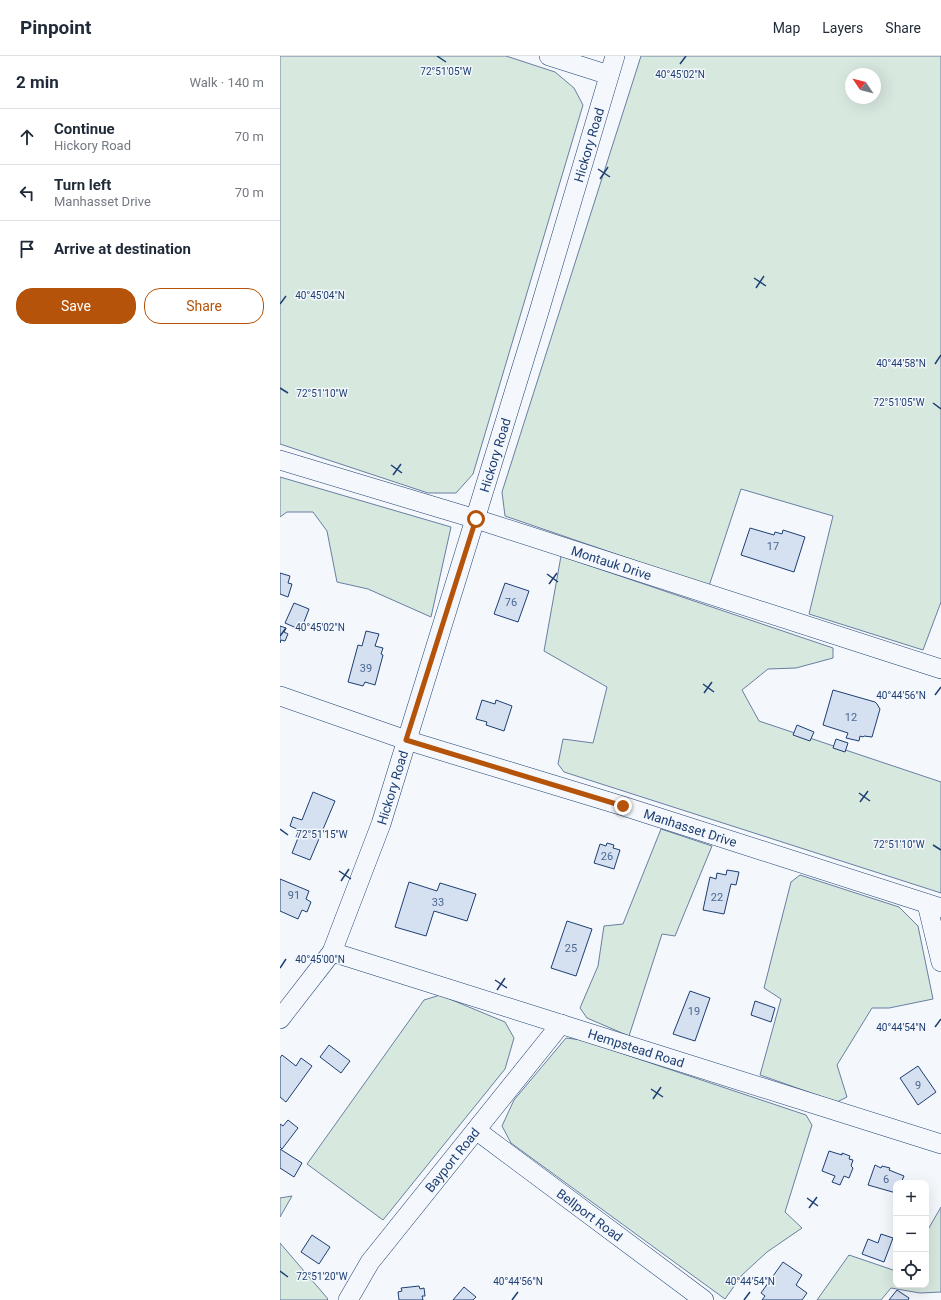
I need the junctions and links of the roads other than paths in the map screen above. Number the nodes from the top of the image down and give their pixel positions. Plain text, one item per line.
1 (549, 56) edge
2 (615, 56) edge
3 (609, 75) junction
4 (280, 460) edge
5 (476, 519) junction
6 (941, 669) edge
7 (280, 696) edge
8 (406, 740) junction
9 (934, 906) edge
10 (332, 952) junction
11 (941, 962) edge
12 (280, 1019) edge
13 (561, 1024) junction
14 (476, 1130) junction
15 (941, 1144) edge
16 (348, 1300) edge
17 (704, 1300) edge

1 - 3 street
2 - 3 street, Hickory Road
3 - 5 street, Hickory Road
4 - 5 street, Montauk Drive
5 - 6 street, Montauk Drive
5 - 8 street, Hickory Road
7 - 8 street, Manhasset Drive
8 - 9 street, Manhasset Drive
8 - 10 street, Hickory Road
9 - 11 street
10 - 12 street, Hickory Road
10 - 13 street, Hempstead Road
13 - 14 street, Bayport Road
13 - 15 street, Hempstead Road
14 - 16 street, Bayport Road
14 - 17 street, Bellport Road

